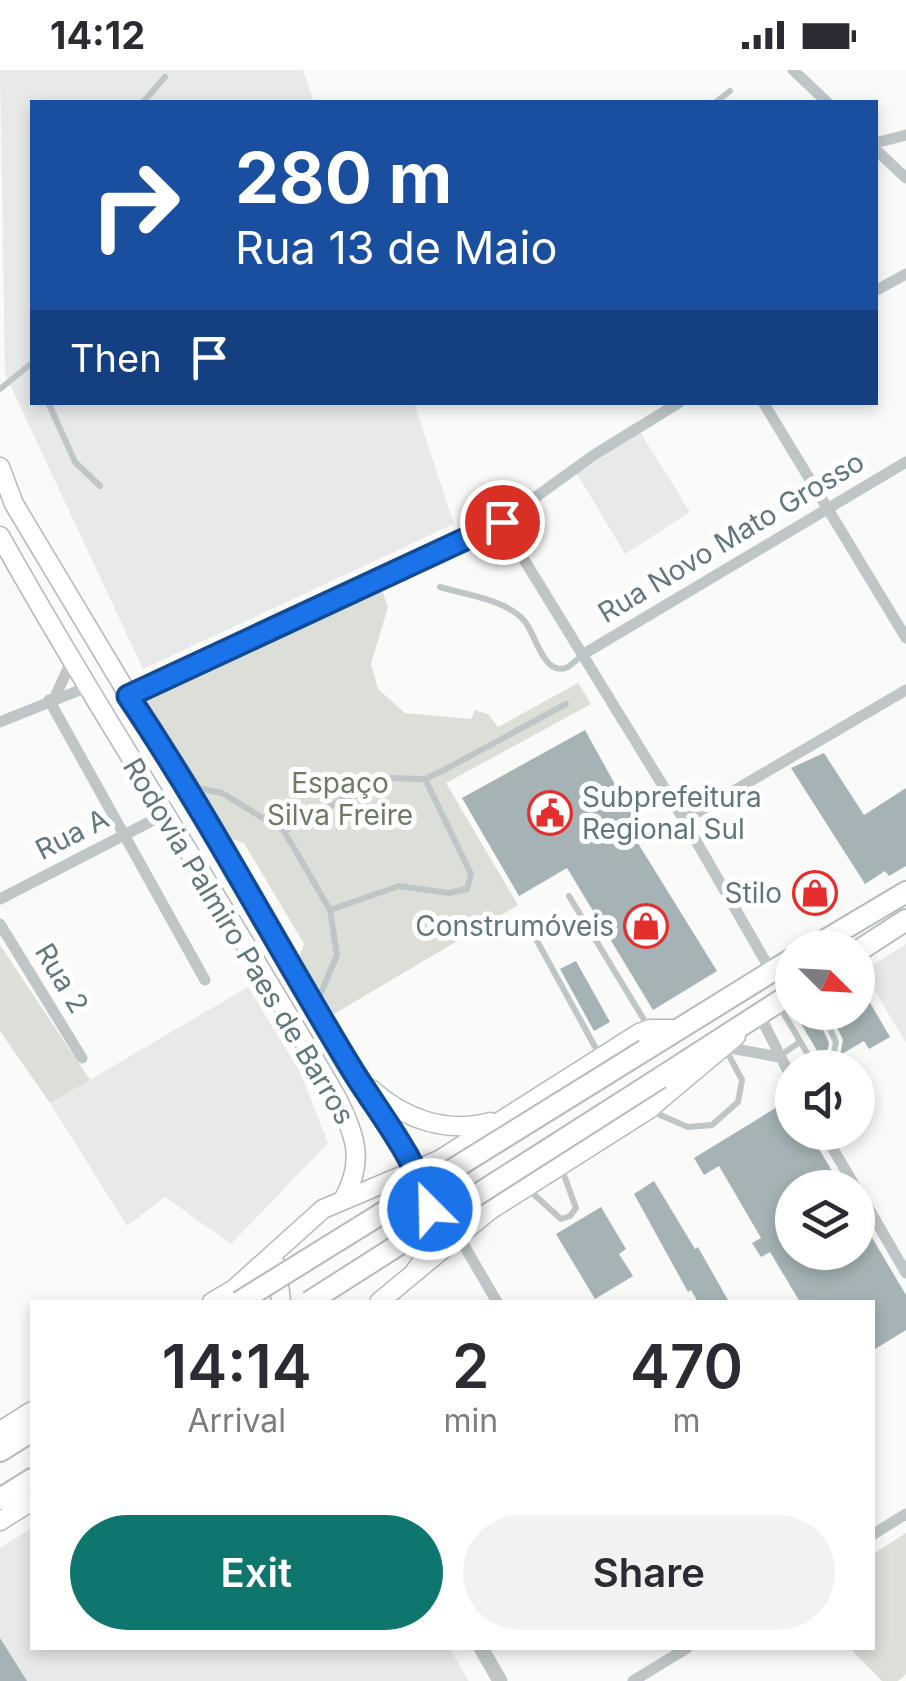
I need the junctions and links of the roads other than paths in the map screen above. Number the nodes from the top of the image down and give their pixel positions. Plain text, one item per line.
1 (793, 70) edge
2 (165, 77) dead end
3 (730, 90) dead end
4 (145, 100) edge
5 (718, 100) edge
6 (825, 100) edge
7 (906, 135) edge
8 (878, 145) edge
9 (878, 149) edge
10 (906, 178) edge
11 (906, 274) edge
12 (878, 289) edge
13 (30, 367) edge
14 (0, 389) edge
15 (49, 405) edge
16 (675, 405) edge
17 (765, 405) edge
18 (906, 462) edge
19 (0, 467) edge
20 (100, 486) dead end
21 (828, 506) junction
22 (502, 522) junction
23 (0, 536) edge
24 (440, 587) dead end
25 (906, 638) edge
26 (582, 654) junction
27 (71, 662) junction
28 (85, 688) junction
29 (906, 690) edge
30 (128, 696) junction
31 (52, 698) junction
32 (566, 704) dead end
33 (0, 722) edge
34 (426, 779) junction
35 (188, 785) junction
36 (167, 813) junction
37 (684, 820) junction
38 (284, 832) junction
39 (122, 836) junction
40 (906, 892) edge
41 (569, 896) dead end
42 (0, 900) edge
43 (330, 910) junction
44 (525, 920) dead end
45 (906, 921) edge
46 (0, 924) edge
47 (842, 930) edge
48 (875, 940) edge
49 (775, 969) edge
50 (771, 971) junction
51 (205, 980) dead end
52 (315, 1006) junction
53 (770, 1008) edge
54 (647, 1039) junction
55 (800, 1042) junction
56 (725, 1047) junction
57 (778, 1050) edge
58 (788, 1050) edge
59 (805, 1050) edge
60 (775, 1055) edge
61 (600, 1057) junction
62 (82, 1058) dead end
63 (348, 1063) junction
64 (648, 1110) junction
65 (505, 1118) junction
66 (560, 1164) junction
67 (415, 1170) junction
68 (524, 1186) junction
69 (344, 1198) junction
70 (875, 1220) edge
71 (458, 1236) junction
72 (281, 1246) junction
73 (906, 1273) edge
74 (414, 1274) junction
75 (215, 1300) edge
76 (242, 1300) edge
77 (282, 1300) edge
78 (312, 1300) edge
79 (382, 1300) edge
80 (496, 1300) edge
81 (30, 1412) edge
82 (0, 1430) edge
83 (30, 1432) edge
84 (0, 1451) edge
85 (30, 1480) edge
86 (2, 1498) edge
87 (30, 1502) edge
88 (906, 1514) edge
89 (0, 1521) edge
90 (875, 1533) edge
91 (482, 1650) edge
92 (684, 1650) edge
93 (500, 1681) edge
94 (633, 1681) edge

1 - 6 street
2 - 4 lane
3 - 5 lane
7 - 8 street
9 - 10 street
11 - 12 street
13 - 14 lane
15 - 20 lane
16 - 22 street
17 - 21 street
18 - 21 street, Rua Novo Mato Grosso
19 - 30 main road, Rodovia Palmiro Paes de Barros
21 - 25 street
21 - 26 street, Rua Novo Mato Grosso
22 - 26 street
22 - 30 street
23 - 27 main road, Rodovia Palmiro Paes de Barros
24 - 26 lane
26 - 37 street
27 - 28 main road, Rodovia Palmiro Paes de Barros
27 - 31 street
28 - 31 street
28 - 36 main road, Rodovia Palmiro Paes de Barros
29 - 37 street
30 - 35 main road, Rodovia Palmiro Paes de Barros
31 - 33 street
31 - 39 street
32 - 34 lane
34 - 38 lane
34 - 43 lane
35 - 38 lane
35 - 52 main road, Rodovia Palmiro Paes de Barros
36 - 39 street, Rua A
36 - 69 main road, Rodovia Palmiro Paes de Barros
37 - 50 street
38 - 43 lane
39 - 42 street, Rua A
39 - 51 street
40 - 47 highway
41 - 54 lane
43 - 52 lane
44 - 61 lane
45 - 48 highway
46 - 62 street, Rua 2
49 - 50 highway
50 - 54 highway
52 - 63 main road, Rodovia Palmiro Paes de Barros
53 - 55 lane
53 - 56 main road
53 - 57 street
53 - 78 highway, bridge
54 - 61 main road
54 - 76 highway, bridge
55 - 58 lane
55 - 59 lane
56 - 60 street
56 - 64 main road
56 - 64 lane
61 - 65 main road
63 - 65 main road
63 - 67 main road, Rodovia Palmiro Paes de Barros
64 - 66 main road
65 - 67 main road
66 - 68 main road
66 - 68 lane
67 - 69 main road
67 - 74 main road, Rodovia Palmiro Paes de Barros
68 - 71 main road
69 - 72 main road
70 - 73 street
71 - 74 main road
71 - 80 street
72 - 75 main road
72 - 77 main road
74 - 79 main road
81 - 82 main road
83 - 84 highway
85 - 86 highway
87 - 89 main road
88 - 90 street
91 - 93 street
92 - 94 street

